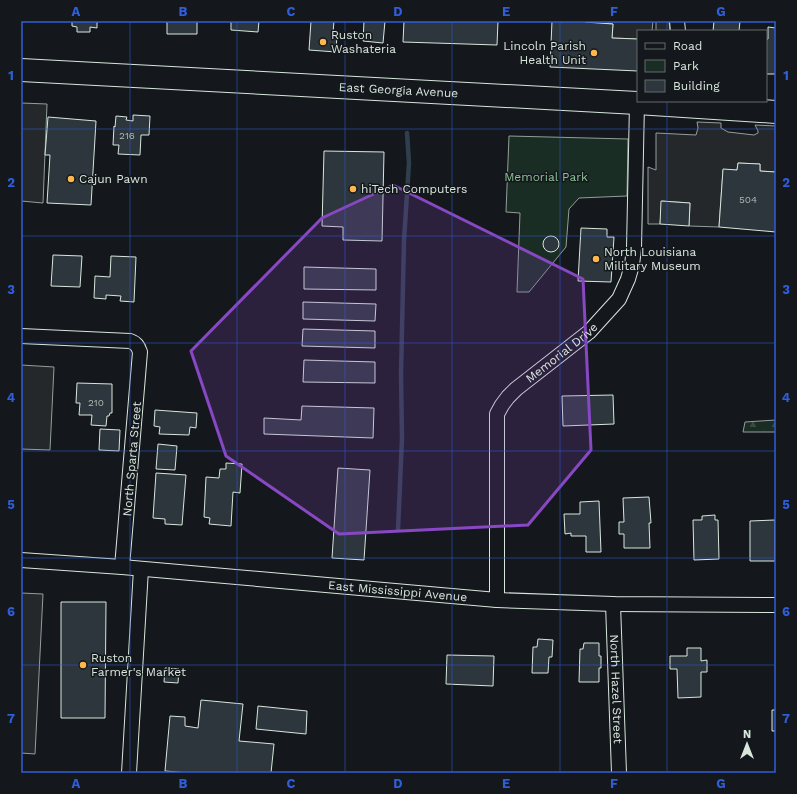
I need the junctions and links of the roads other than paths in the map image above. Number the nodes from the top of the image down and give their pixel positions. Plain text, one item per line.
1 (21, 70) edge
2 (637, 104) junction
3 (685, 104) edge
4 (776, 112) edge
5 (21, 336) edge
6 (21, 560) edge
7 (122, 567) junction
8 (141, 569) junction
9 (497, 600) junction
10 (613, 604) junction
11 (776, 605) edge
12 (131, 772) edge
13 (619, 773) edge

1 - 2 main road, East Georgia Avenue
2 - 3 main road, East Georgia Avenue
2 - 9 street, Memorial Drive
3 - 4 main road, East Georgia Avenue
5 - 7 street, North Sparta Street
6 - 7 street, East Mississippi Avenue
7 - 8 street, East Mississippi Avenue
8 - 9 street, East Mississippi Avenue
8 - 12 street
9 - 10 street, East Mississippi Avenue
10 - 11 street, East Mississippi Avenue
10 - 13 street, North Hazel Street

